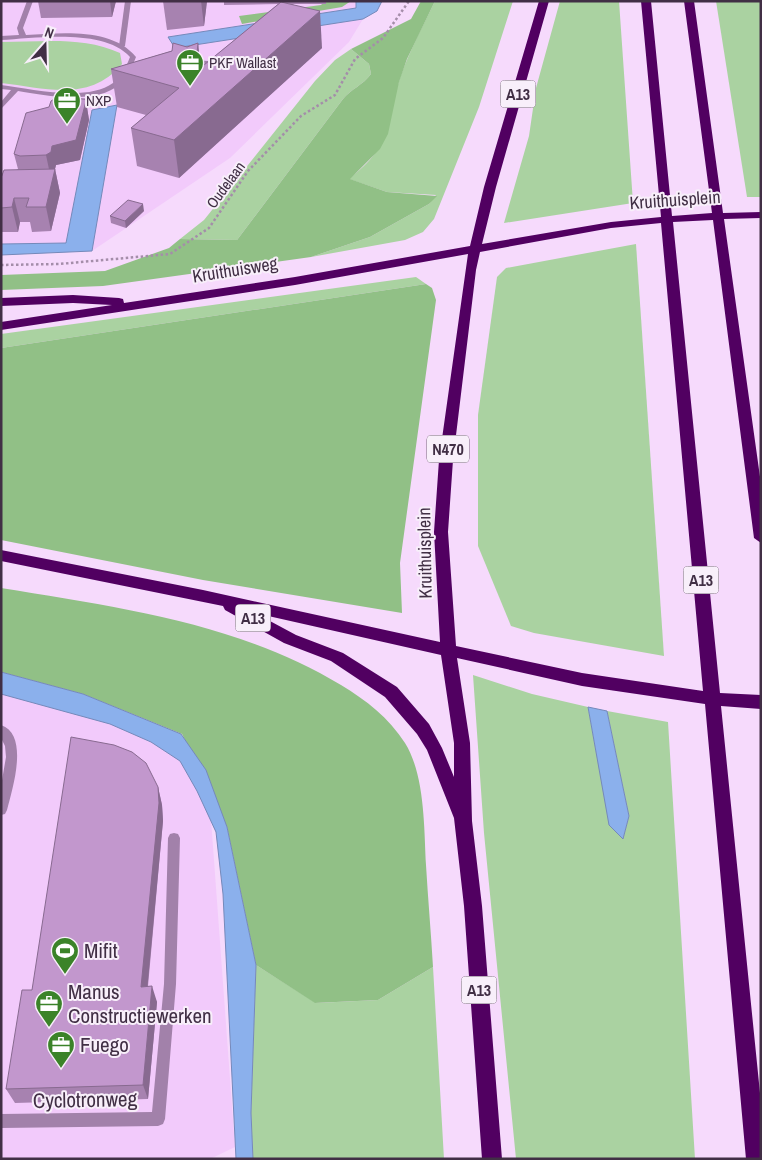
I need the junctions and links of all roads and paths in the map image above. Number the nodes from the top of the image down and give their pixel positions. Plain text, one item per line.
1 (30, 1) edge
2 (128, 1) edge
3 (409, 1) edge
4 (544, 1) edge
5 (646, 1) edge
6 (689, 1) edge
7 (23, 37) junction
8 (1, 38) edge
9 (122, 46) junction
10 (181, 62) edge
11 (209, 63) edge
12 (1, 87) edge
13 (16, 89) junction
14 (1, 107) edge
15 (761, 216) edge
16 (474, 250) junction
17 (1, 265) edge
18 (1, 302) edge
19 (146, 305) junction
20 (1, 326) edge
21 (761, 538) edge
22 (1, 555) edge
23 (216, 598) junction
24 (448, 650) junction
25 (761, 702) edge
26 (1, 730) edge
27 (1, 810) edge
28 (464, 821) junction
29 (174, 838) dead end
30 (1, 1121) edge
31 (492, 1159) edge
32 (756, 1159) edge

1 - 7 street
2 - 9 street
3 - 17 path, Oudelaan
4 - 16 highway, A13
5 - 32 highway, A13
6 - 21 highway
7 - 8 street
7 - 9 street
9 - 13 street
10 - 11 street
12 - 13 street
13 - 14 street
15 - 16 highway, Kruithuisplein
16 - 19 highway, Kruithuisweg
16 - 24 highway, Kruithuisplein / N470
18 - 19 highway
19 - 20 highway, Kruithuisweg
22 - 23 highway
23 - 24 highway
23 - 28 highway, A13
24 - 25 highway
24 - 28 highway, A13
26 - 27 street
28 - 31 highway, A13
29 - 30 street, Cyclotronweg

